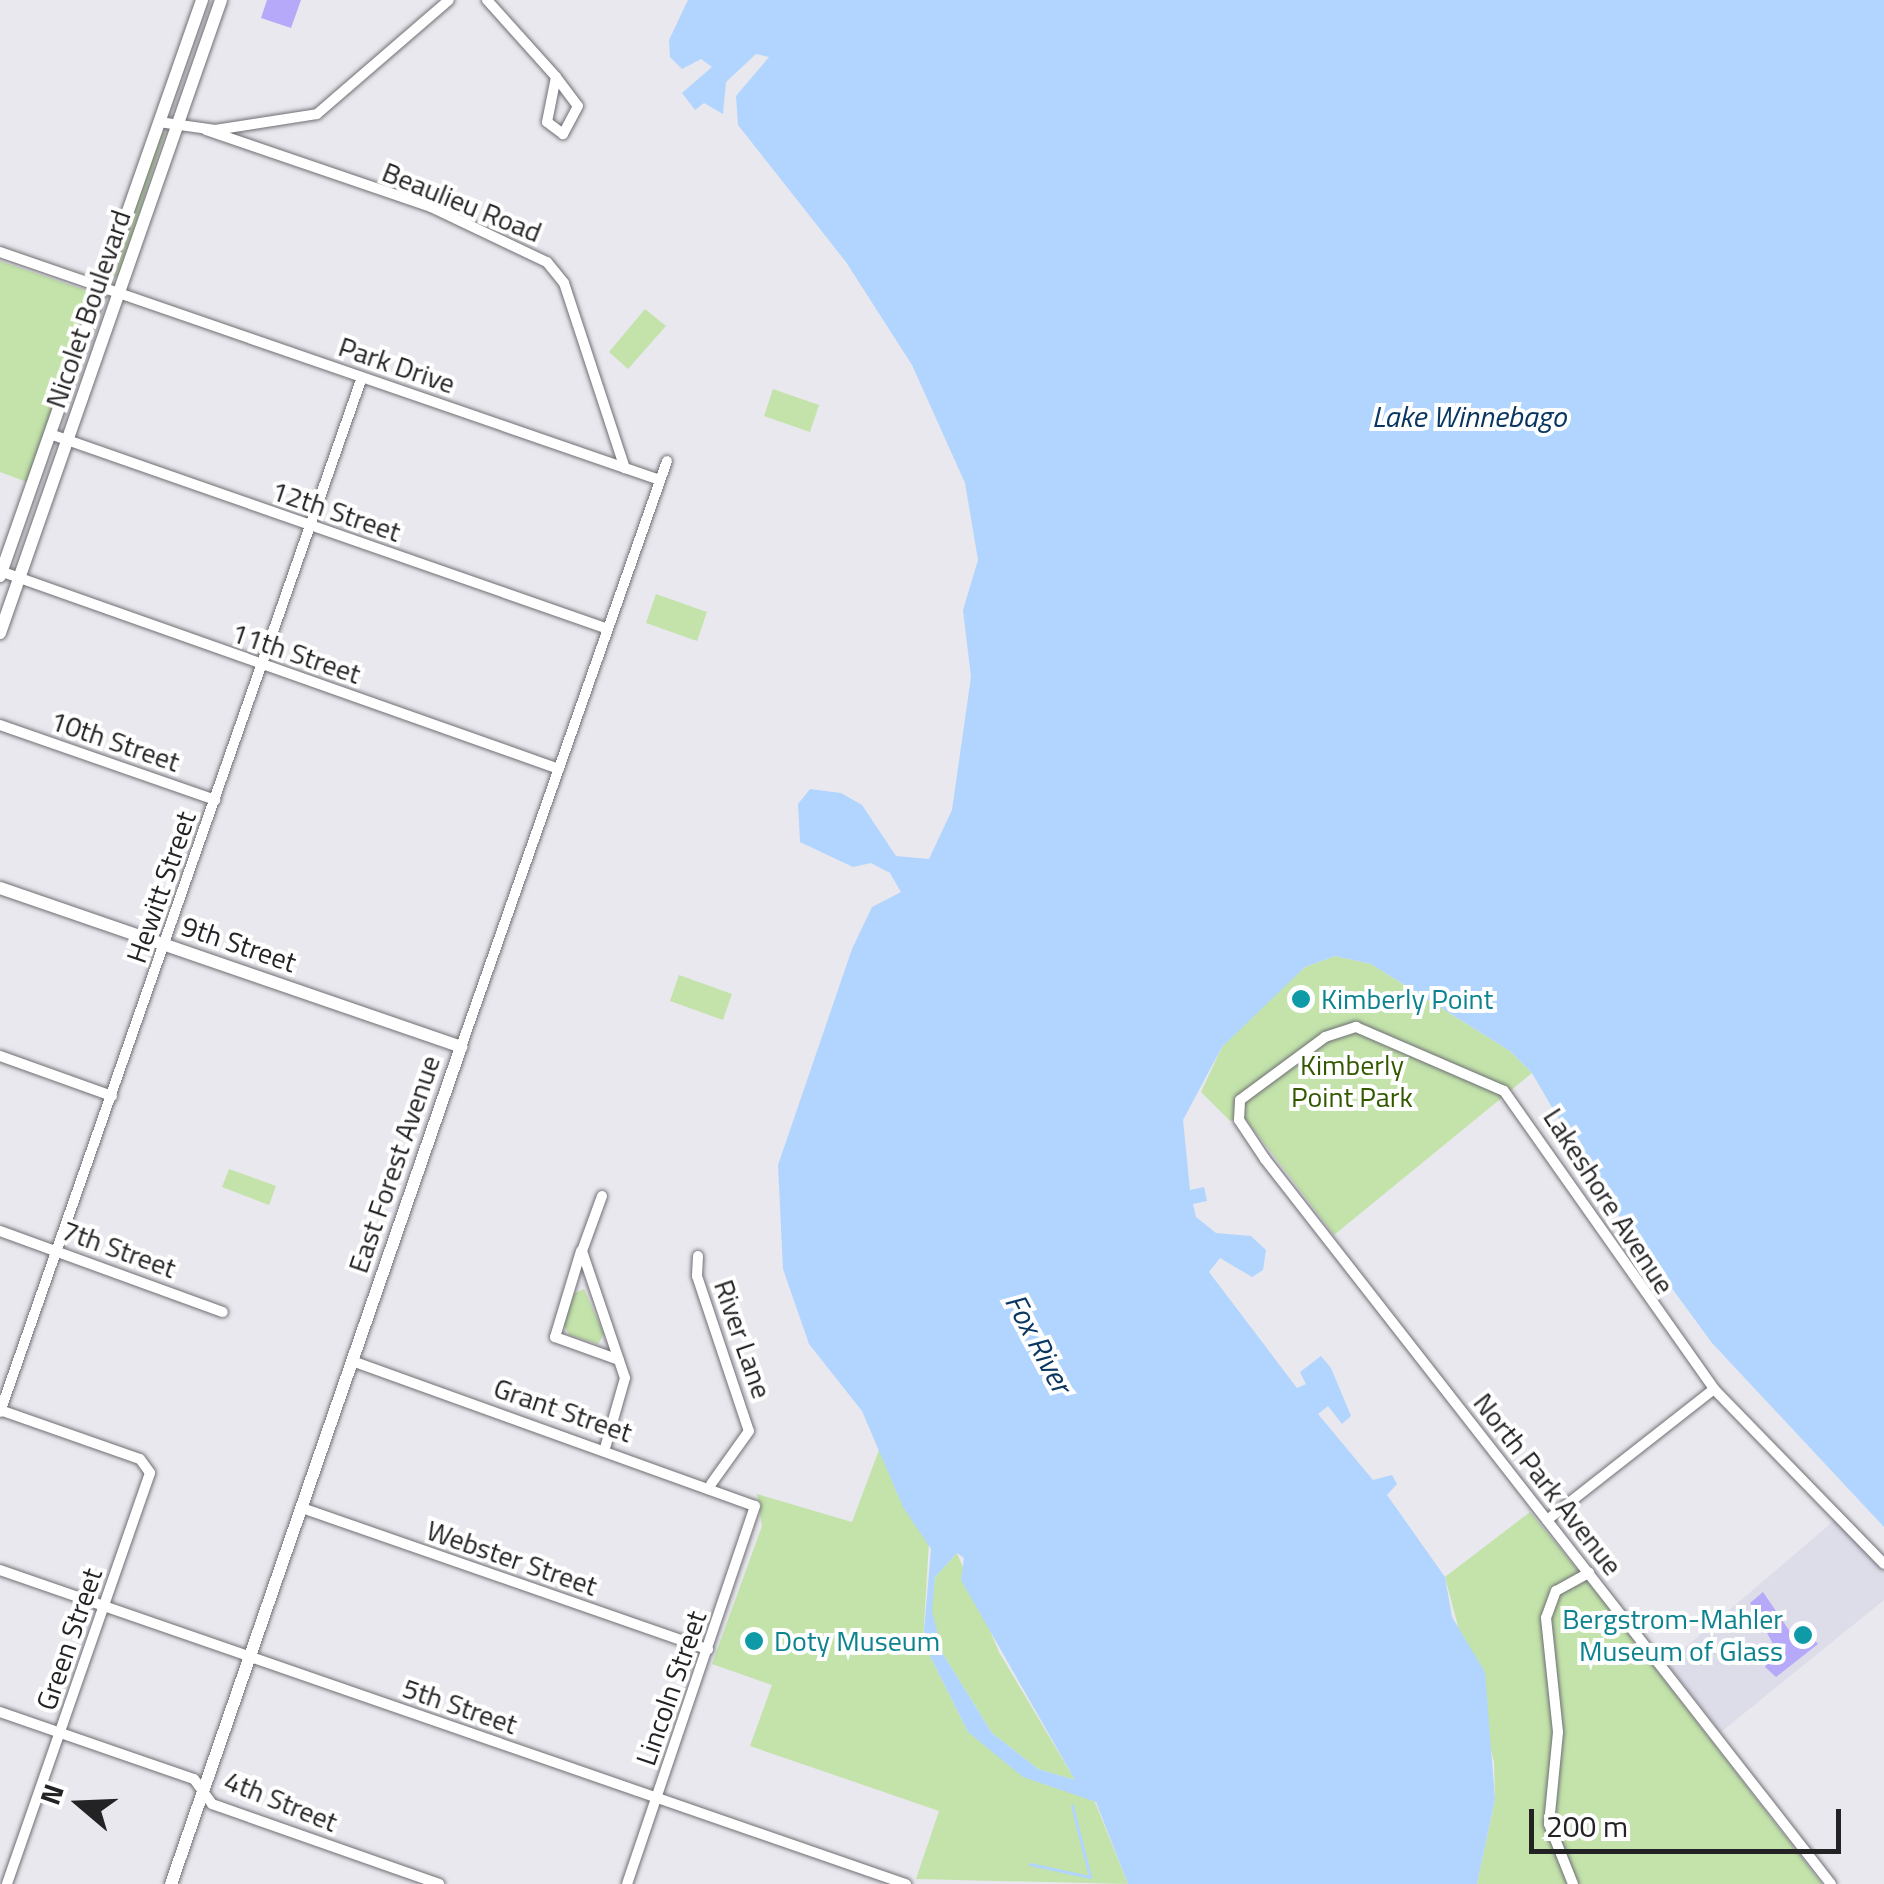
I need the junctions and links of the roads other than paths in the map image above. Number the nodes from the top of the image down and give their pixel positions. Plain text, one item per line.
1 (202, 0) edge
2 (221, 0) edge
3 (449, 0) edge
4 (488, 0) edge
5 (556, 78) junction
6 (159, 122) junction
7 (178, 128) junction
8 (206, 130) junction
9 (0, 252) edge
10 (102, 287) junction
11 (120, 294) junction
12 (362, 377) junction
13 (50, 434) junction
14 (68, 441) junction
15 (666, 461) dead end
16 (625, 468) junction
17 (660, 480) junction
18 (309, 526) junction
19 (0, 572) edge
20 (18, 579) junction
21 (608, 629) junction
22 (0, 634) edge
23 (261, 665) junction
24 (0, 725) edge
25 (559, 769) junction
26 (215, 800) junction
27 (0, 888) edge
28 (165, 945) junction
29 (461, 1047) junction
30 (0, 1056) edge
31 (112, 1096) junction
32 (1237, 1108) joint
33 (602, 1196) dead end
34 (0, 1231) edge
35 (58, 1251) junction
36 (582, 1251) junction
37 (698, 1256) dead end
38 (223, 1312) dead end
39 (619, 1360) junction
40 (352, 1361) junction
41 (1714, 1389) junction
42 (0, 1411) edge
43 (605, 1448) junction
44 (711, 1484) junction
45 (755, 1506) joint
46 (302, 1508) junction
47 (1547, 1520) junction
48 (1884, 1564) edge
49 (0, 1570) edge
50 (1589, 1573) junction
51 (103, 1606) junction
52 (708, 1649) junction
53 (250, 1657) junction
54 (0, 1712) edge
55 (60, 1733) junction
56 (204, 1793) junction
57 (657, 1798) junction
58 (7, 1884) edge
59 (170, 1884) edge
60 (440, 1884) edge
61 (627, 1884) edge
62 (906, 1884) edge
63 (1573, 1884) edge
64 (1831, 1884) edge

1 - 6 street, Nicolet Boulevard
2 - 7 street, Nicolet Boulevard
3 - 8 street
4 - 5 street
5 - 5 street
6 - 7 street
6 - 10 street, Nicolet Boulevard
7 - 8 street
7 - 11 street, Nicolet Boulevard
8 - 16 street, Beaulieu Road
9 - 10 street, Park Drive
10 - 11 street, Park Drive
10 - 13 street, Nicolet Boulevard
11 - 12 street, Park Drive
11 - 14 street, Nicolet Boulevard
12 - 16 street, Park Drive
12 - 18 street, Hewitt Street
13 - 14 street, 12th Street
13 - 19 street, Nicolet Boulevard
14 - 18 street, 12th Street
14 - 20 street, Nicolet Boulevard
15 - 17 street, East Forest Avenue
16 - 17 street, Park Drive
17 - 21 street, East Forest Avenue
18 - 21 street, 12th Street
18 - 23 street, Hewitt Street
19 - 20 street, 11th Street
20 - 22 street, Nicolet Boulevard
20 - 23 street, 11th Street
21 - 25 street, East Forest Avenue
23 - 25 street, 11th Street
23 - 26 street, Hewitt Street
24 - 26 street, 10th Street
25 - 29 street, East Forest Avenue
26 - 28 street, Hewitt Street
27 - 28 street, 9th Street
28 - 29 street, 9th Street
28 - 31 street, Hewitt Street
29 - 40 street, East Forest Avenue
30 - 31 street
31 - 35 street, Hewitt Street
32 - 41 street, Lakeshore Avenue
32 - 47 street, North Park Avenue
33 - 36 street
34 - 35 street, 7th Street
35 - 38 street, 7th Street
35 - 42 street, Hewitt Street
36 - 39 street
36 - 39 street
37 - 44 street, River Lane
39 - 43 street
40 - 43 street, Grant Street
40 - 46 street, East Forest Avenue
41 - 47 street
41 - 48 street, Lakeshore Avenue
42 - 51 street, Green Street
43 - 44 street, Grant Street
44 - 45 street, Grant Street
45 - 52 street, Lincoln Street
46 - 52 street, Webster Street
46 - 53 street, East Forest Avenue
47 - 50 street, North Park Avenue
49 - 51 street, 5th Street
50 - 63 street
50 - 64 street, North Park Avenue
51 - 53 street, 5th Street
51 - 55 street, Green Street
52 - 57 street, Lincoln Street
53 - 56 street, East Forest Avenue
53 - 57 street, 5th Street
54 - 55 street, 4th Street
55 - 56 street, 4th Street
55 - 58 street, Green Street
56 - 59 street, East Forest Avenue
56 - 60 street, 4th Street
57 - 61 street, Lincoln Street
57 - 62 street, 5th Street

